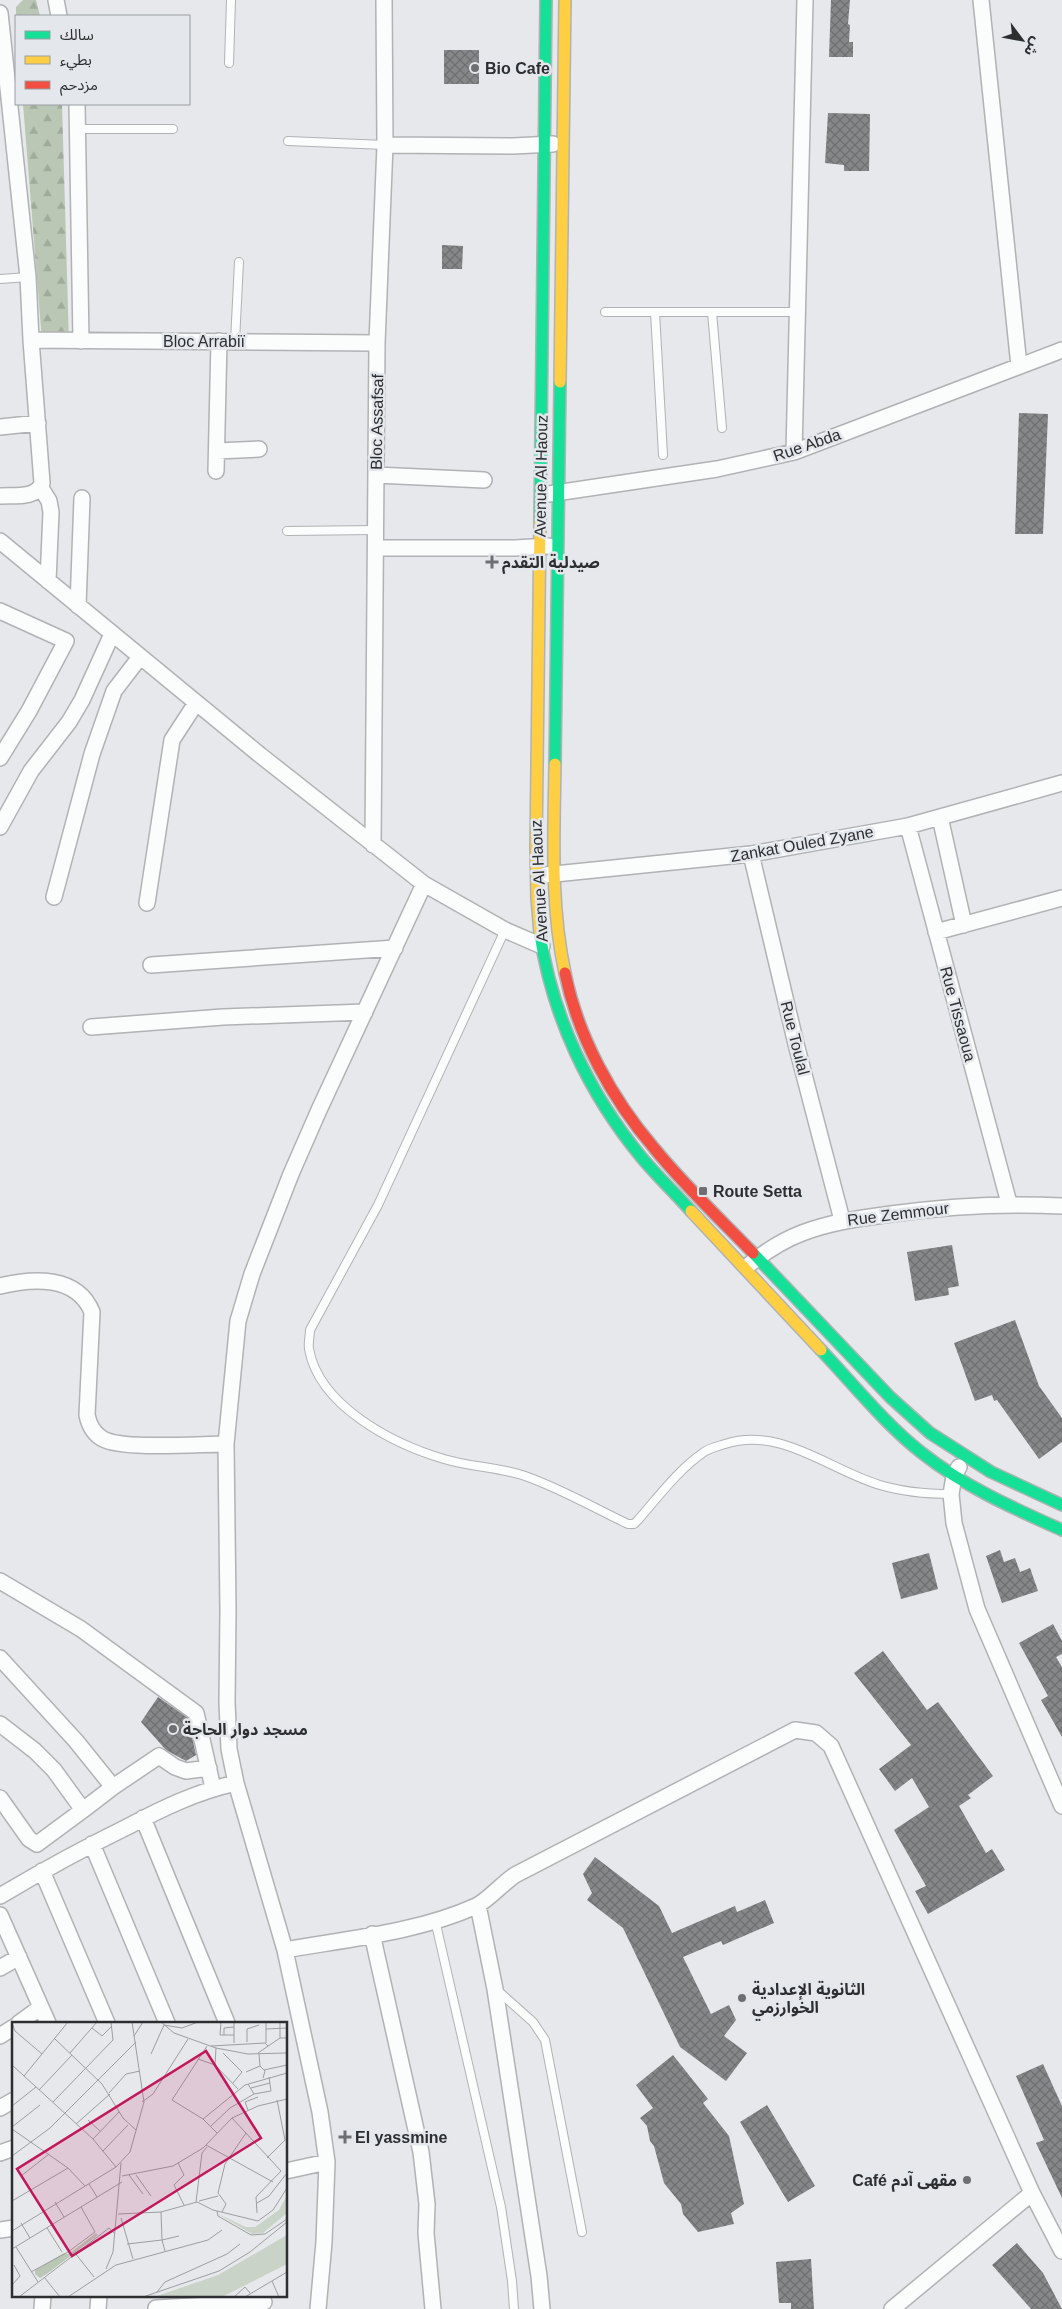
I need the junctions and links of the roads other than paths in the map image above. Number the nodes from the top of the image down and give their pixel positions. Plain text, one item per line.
1 (56, 0) edge
2 (231, 0) edge
3 (384, 0) edge
4 (546, 0) edge
5 (565, 0) edge
6 (805, 0) edge
7 (981, 0) edge
8 (0, 13) edge
9 (59, 15) edge
10 (2, 45) edge
11 (229, 62) dead end
12 (77, 105) edge
13 (77, 129) junction
14 (174, 129) dead end
15 (288, 141) dead end
16 (564, 143) junction
17 (545, 144) junction
18 (385, 145) junction
19 (239, 262) dead end
20 (28, 277) junction
21 (0, 279) edge
22 (605, 312) dead end
23 (656, 312) junction
24 (712, 312) junction
25 (797, 312) junction
26 (31, 340) junction
27 (81, 340) junction
28 (219, 341) junction
29 (235, 341) junction
30 (378, 343) junction
31 (1062, 350) edge
32 (1019, 366) junction
33 (38, 423) junction
34 (0, 427) edge
35 (722, 428) dead end
36 (259, 449) dead end
37 (217, 451) junction
38 (794, 452) junction
39 (663, 455) dead end
40 (216, 471) dead end
41 (376, 475) junction
42 (484, 480) dead end
43 (41, 488) junction
44 (560, 492) junction
45 (0, 496) edge
46 (540, 496) junction
47 (82, 498) dead end
48 (376, 530) junction
49 (286, 531) dead end
50 (0, 541) edge
51 (559, 545) junction
52 (540, 546) junction
53 (376, 548) junction
54 (48, 581) junction
55 (78, 606) junction
56 (1, 614) edge
57 (112, 634) junction
58 (140, 657) junction
59 (196, 703) junction
60 (0, 758) edge
61 (1062, 783) edge
62 (940, 817) junction
63 (908, 826) junction
64 (0, 827) edge
65 (373, 844) junction
66 (752, 854) junction
67 (555, 874) junction
68 (536, 876) junction
69 (424, 884) junction
70 (54, 897) dead end
71 (1062, 898) edge
72 (147, 903) dead end
73 (964, 924) junction
74 (505, 930) junction
75 (936, 932) junction
76 (542, 946) junction
77 (394, 948) junction
78 (151, 965) dead end
79 (364, 1012) junction
80 (91, 1027) dead end
81 (1009, 1203) junction
82 (1062, 1206) edge
83 (842, 1220) junction
84 (757, 1258) junction
85 (744, 1268) junction
86 (0, 1286) edge
87 (226, 1444) junction
88 (964, 1458) junction
89 (954, 1476) junction
90 (951, 1494) junction
91 (1062, 1505) edge
92 (1062, 1530) edge
93 (0, 1581) edge
94 (0, 1658) edge
95 (0, 1724) edge
96 (209, 1768) junction
97 (236, 1783) junction
98 (113, 1787) junction
99 (213, 1788) junction
100 (0, 1798) edge
101 (1062, 1806) edge
102 (84, 1810) junction
103 (143, 1818) junction
104 (92, 1844) junction
105 (42, 1871) junction
106 (0, 1896) edge
107 (478, 1905) junction
108 (0, 1915) edge
109 (435, 1920) junction
110 (372, 1934) junction
111 (285, 1950) junction
112 (19, 1957) junction
113 (0, 1968) edge
114 (495, 1989) junction
115 (42, 2007) junction
116 (20, 2022) edge
117 (48, 2022) edge
118 (107, 2022) edge
119 (168, 2022) edge
120 (227, 2022) edge
121 (12, 2028) edge
122 (0, 2036) edge
123 (12, 2101) edge
124 (0, 2108) edge
125 (327, 2162) junction
126 (288, 2171) edge
127 (1032, 2193) junction
128 (582, 2232) dead end
129 (1062, 2251) edge
130 (43, 2296) edge
131 (100, 2296) edge
132 (264, 2302) edge
133 (156, 2304) edge
134 (42, 2309) edge
135 (98, 2309) edge
136 (318, 2309) edge
137 (433, 2309) edge
138 (514, 2309) edge
139 (542, 2309) edge
140 (892, 2309) edge

1 - 9 street
2 - 11 lane
3 - 18 street, Bloc Assafsaf
4 - 17 main road, Avenue Al Haouz
5 - 16 main road, Avenue Al Haouz
6 - 25 street
7 - 32 street
8 - 10 street
10 - 20 street
12 - 13 street
13 - 14 lane
13 - 27 street
15 - 18 lane
16 - 17 street
16 - 44 main road, Avenue Al Haouz
17 - 18 street
17 - 46 main road, Avenue Al Haouz
18 - 30 street, Bloc Assafsaf
19 - 29 lane
20 - 21 lane
20 - 26 street
22 - 23 lane
23 - 24 lane
23 - 39 lane
24 - 25 lane
24 - 35 lane
25 - 38 street
26 - 27 street, Bloc Arrabiï
26 - 33 street
27 - 28 street, Bloc Arrabiï
28 - 29 street, Bloc Arrabiï
28 - 37 street
29 - 30 street, Bloc Arrabiï
30 - 41 street, Bloc Assafsaf
31 - 32 street, Rue Abda
32 - 38 street, Rue Abda
33 - 34 street
33 - 43 street
36 - 37 street
37 - 40 street
38 - 44 street, Rue Abda
41 - 42 street
41 - 48 street, Bloc Assafsaf
43 - 45 street
43 - 54 street
44 - 46 street, Rue Abda
44 - 51 main road, Avenue Al Haouz
46 - 52 main road, Avenue Al Haouz
47 - 55 street
48 - 49 lane
48 - 53 street, Bloc Assafsaf
50 - 54 street
51 - 52 street
51 - 67 main road, Avenue Al Haouz
52 - 53 street
52 - 68 main road, Avenue Al Haouz
53 - 65 street, Bloc Assafsaf
54 - 55 street
55 - 57 street
56 - 60 street
57 - 58 street
57 - 64 street
58 - 59 street
58 - 70 street
59 - 65 street
59 - 72 street
61 - 62 street, Zankat Ouled Zyane
62 - 63 street, Zankat Ouled Zyane
62 - 73 street
63 - 66 street, Zankat Ouled Zyane
63 - 75 street, Rue Tissaoua
65 - 69 street
66 - 67 street, Zankat Ouled Zyane
66 - 83 street, Rue Toulal
67 - 68 street, Zankat Ouled Zyane
67 - 84 main road, Avenue Al Haouz
68 - 76 main road, Avenue Al Haouz
69 - 74 street
69 - 77 street
71 - 73 street
73 - 75 street
74 - 76 street
74 - 90 lane
75 - 81 street, Rue Tissaoua
76 - 85 main road, Avenue Al Haouz
77 - 78 street
77 - 79 street
79 - 80 street
79 - 87 street
81 - 82 street, Rue Zemmour
81 - 83 street, Rue Zemmour
83 - 84 street, Rue Zemmour
84 - 85 street, Rue Zemmour
84 - 88 main road, Avenue Al Haouz
85 - 89 main road, Avenue Al Haouz
86 - 87 street
87 - 97 street
88 - 89 street
88 - 91 main road, Avenue Al Haouz
89 - 90 street
89 - 92 main road, Avenue Al Haouz
90 - 101 street
93 - 96 street
94 - 98 street
95 - 102 street
96 - 98 street
96 - 99 street
97 - 99 street
97 - 111 street
98 - 102 street
99 - 103 street
100 - 102 street
103 - 104 street
103 - 120 street
104 - 105 street
104 - 119 street
105 - 106 street
105 - 118 street
107 - 109 street
107 - 114 street
107 - 127 street
108 - 112 street
109 - 110 street
109 - 138 lane
110 - 111 street
110 - 137 street
111 - 125 street
112 - 113 street
112 - 115 street
114 - 128 lane
114 - 139 street
115 - 116 street
115 - 117 street
121 - 122 street
123 - 124 street
125 - 126 street
125 - 136 street
127 - 129 street
127 - 140 street
130 - 134 street
131 - 135 street
132 - 133 street

